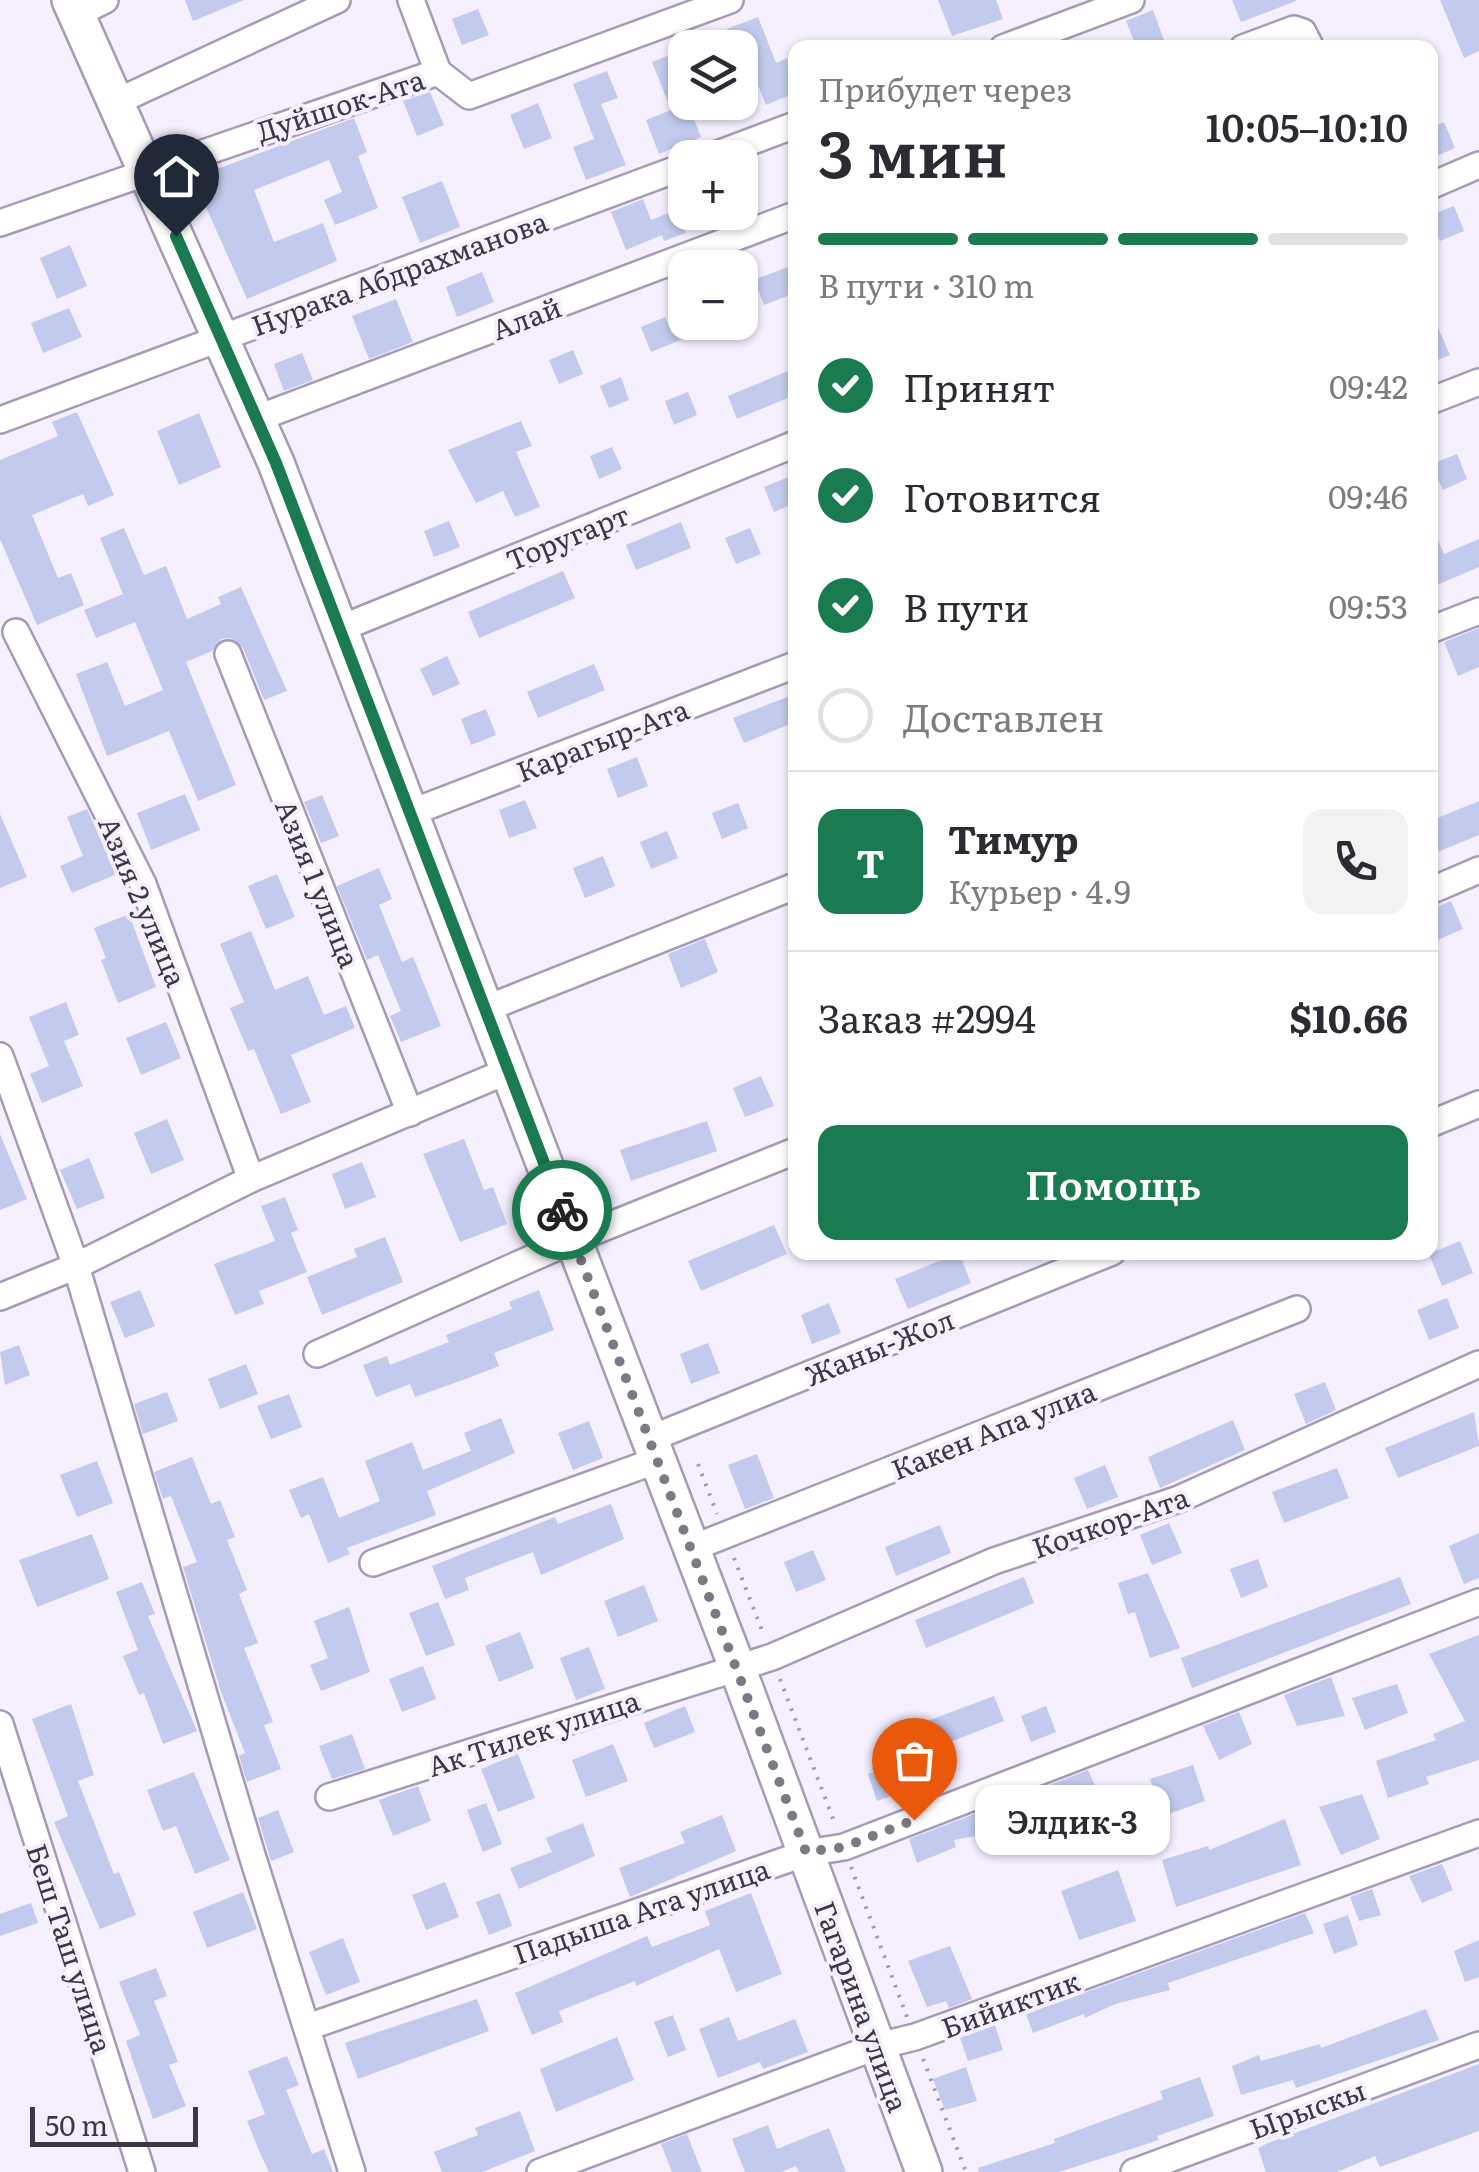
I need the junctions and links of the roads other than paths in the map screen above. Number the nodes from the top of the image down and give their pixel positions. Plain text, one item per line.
1 (337, 0) edge
2 (411, 0) edge
3 (730, 0) edge
4 (1130, 0) edge
5 (84, 5) edge
6 (1024, 40) edge
7 (1263, 40) edge
8 (1306, 40) edge
9 (438, 72) junction
10 (116, 102) junction
11 (788, 128) edge
12 (755, 140) edge
13 (1479, 165) edge
14 (146, 169) junction
15 (668, 172) edge
16 (1438, 183) edge
17 (788, 218) edge
18 (0, 223) edge
19 (222, 338) junction
20 (1479, 382) edge
21 (1438, 399) edge
22 (258, 418) junction
23 (0, 420) edge
24 (788, 447) edge
25 (1479, 610) edge
26 (1438, 627) edge
27 (339, 629) junction
28 (16, 632) dead end
29 (228, 654) dead end
30 (788, 669) edge
31 (410, 813) junction
32 (1479, 870) edge
33 (1438, 888) edge
34 (788, 889) edge
35 (486, 1010) junction
36 (0, 1056) edge
37 (510, 1070) junction
38 (1479, 1104) edge
39 (410, 1113) junction
40 (1438, 1121) edge
41 (788, 1154) edge
42 (251, 1179) junction
43 (573, 1240) junction
44 (1093, 1260) edge
45 (76, 1266) junction
46 (0, 1297) edge
47 (1296, 1310) dead end
48 (317, 1354) dead end
49 (1479, 1364) edge
50 (651, 1451) junction
51 (690, 1548) junction
52 (374, 1564) dead end
53 (1479, 1602) edge
54 (737, 1667) junction
55 (0, 1724) edge
56 (328, 1797) dead end
57 (1479, 1834) edge
58 (806, 1852) junction
59 (308, 2026) junction
60 (1479, 2045) edge
61 (878, 2046) junction
62 (142, 2172) edge
63 (352, 2172) edge
64 (540, 2172) edge
65 (924, 2172) edge
66 (1134, 2172) edge

1 - 10 street
2 - 9 street
3 - 9 street, Дуйшок-Ата
4 - 6 street
5 - 10 main road, Гагарина улица
7 - 8 street
9 - 14 street, Дуйшок-Ата
10 - 14 main road, Гагарина улица
11 - 12 street
13 - 16 street
14 - 18 street, Дуйшок-Ата
14 - 19 main road, Гагарина улица
15 - 19 street, Нурака Абдрахманова
17 - 22 street, Алай
19 - 22 main road, Гагарина улица
19 - 23 street, Нурака Абдрахманова
20 - 21 street
22 - 27 main road, Гагарина улица
24 - 27 street, Торугарт
25 - 26 street
27 - 31 main road, Гагарина улица
28 - 42 street, Азия 2 улица
29 - 39 street, Азия 1 улица
30 - 31 street, Карагыр-Ата
31 - 35 main road, Гагарина улица
32 - 33 street
34 - 35 street
35 - 37 main road, Гагарина улица
36 - 45 street
37 - 39 street
37 - 43 main road, Гагарина улица
38 - 40 street
39 - 42 street
41 - 43 street
42 - 45 street
43 - 48 street
43 - 50 main road, Гагарина улица
44 - 50 street, Жаны-Жол
45 - 46 street
45 - 59 street
47 - 51 street, Какен Апа улиа
49 - 54 street, Кочкор-Ата
50 - 51 main road, Гагарина улица
50 - 52 street, Жаны-Жол
51 - 54 main road, Гагарина улица
53 - 58 street, Падыша Ата улица
54 - 56 street, Ак Тилек улица
54 - 58 main road, Гагарина улица
55 - 62 street, Беш Таш улица
57 - 61 street, Бийиктик
58 - 59 street, Падыша Ата улица
58 - 61 main road, Гагарина улица
59 - 63 street
60 - 66 street, Ырыскы
61 - 64 street, Бийиктик
61 - 65 main road, Гагарина улица

